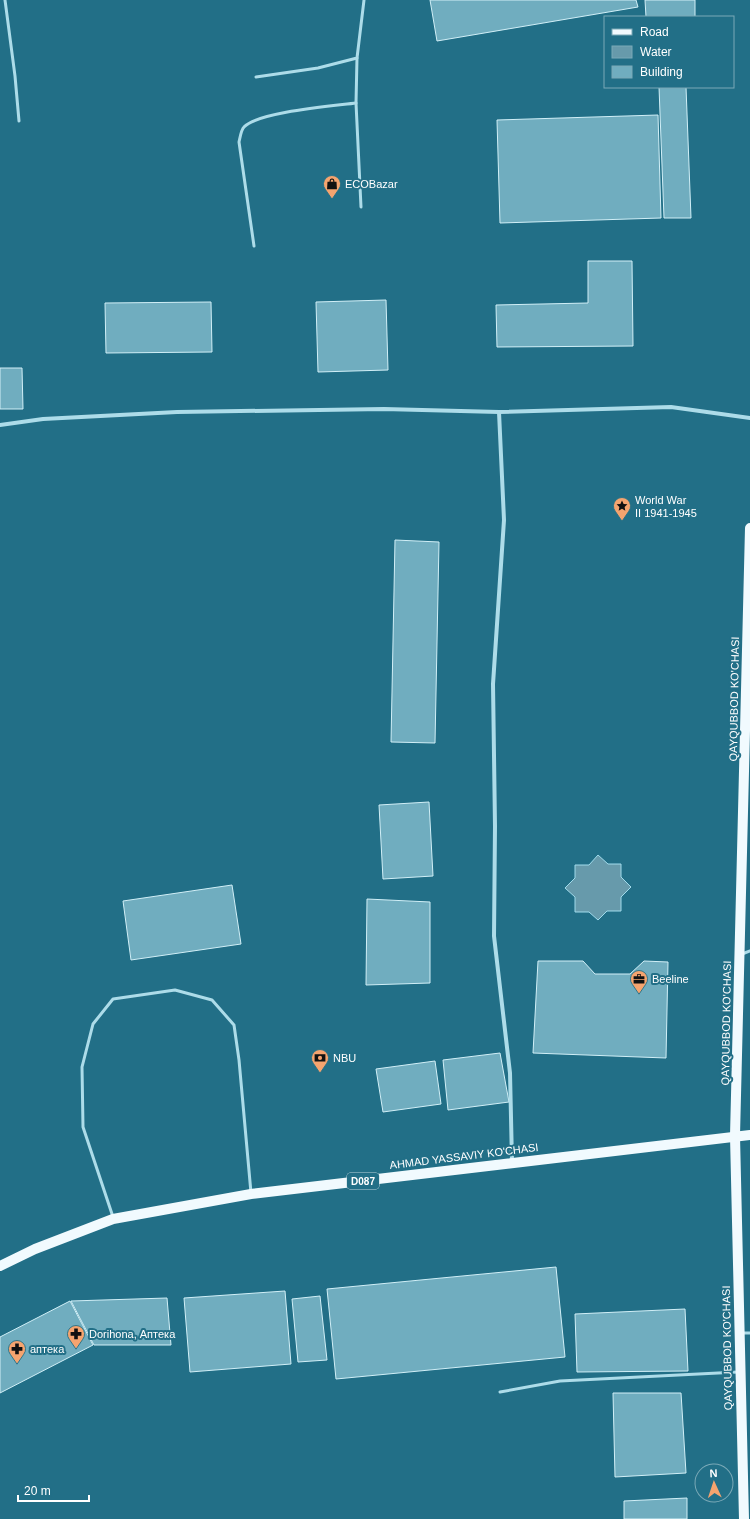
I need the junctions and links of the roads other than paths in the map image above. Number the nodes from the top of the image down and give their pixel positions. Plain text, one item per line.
1 (4, 0) edge
2 (364, 0) edge
3 (6, 9) junction
4 (0, 11) edge
5 (357, 58) junction
6 (256, 77) dead end
7 (356, 103) junction
8 (18, 121) dead end
9 (361, 207) dead end
10 (254, 246) dead end
11 (500, 412) junction
12 (750, 418) edge
13 (0, 425) edge
14 (750, 528) edge
15 (749, 617) edge
16 (750, 951) edge
17 (739, 955) junction
18 (750, 1135) edge
19 (735, 1136) junction
20 (512, 1163) junction
21 (251, 1194) junction
22 (113, 1219) junction
23 (0, 1266) edge
24 (750, 1333) edge
25 (739, 1334) junction
26 (740, 1372) junction
27 (500, 1392) dead end
28 (746, 1477) edge
29 (744, 1519) edge

1 - 3 lane
2 - 5 lane
3 - 4 lane
3 - 8 lane
5 - 6 lane
5 - 7 lane
7 - 9 lane
7 - 10 lane
11 - 12 street
11 - 13 street
11 - 20 street
14 - 15 main road, QAYQUBBOD KO'CHASI
15 - 17 main road, QAYQUBBOD KO'CHASI
16 - 17 lane
17 - 19 main road, QAYQUBBOD KO'CHASI
18 - 19 main road, AHMAD YASSAVIY KO'CHASI / D087
19 - 20 main road, AHMAD YASSAVIY KO'CHASI / D087
19 - 25 main road, QAYQUBBOD KO'CHASI
20 - 21 main road, AHMAD YASSAVIY KO'CHASI / D087
21 - 22 main road, AHMAD YASSAVIY KO'CHASI / D087
21 - 22 lane
22 - 23 main road, AHMAD YASSAVIY KO'CHASI / D087
24 - 25 lane
25 - 26 main road, QAYQUBBOD KO'CHASI
26 - 27 lane
26 - 28 main road, QAYQUBBOD KO'CHASI
28 - 29 main road, QAYQUBBOD KO'CHASI

